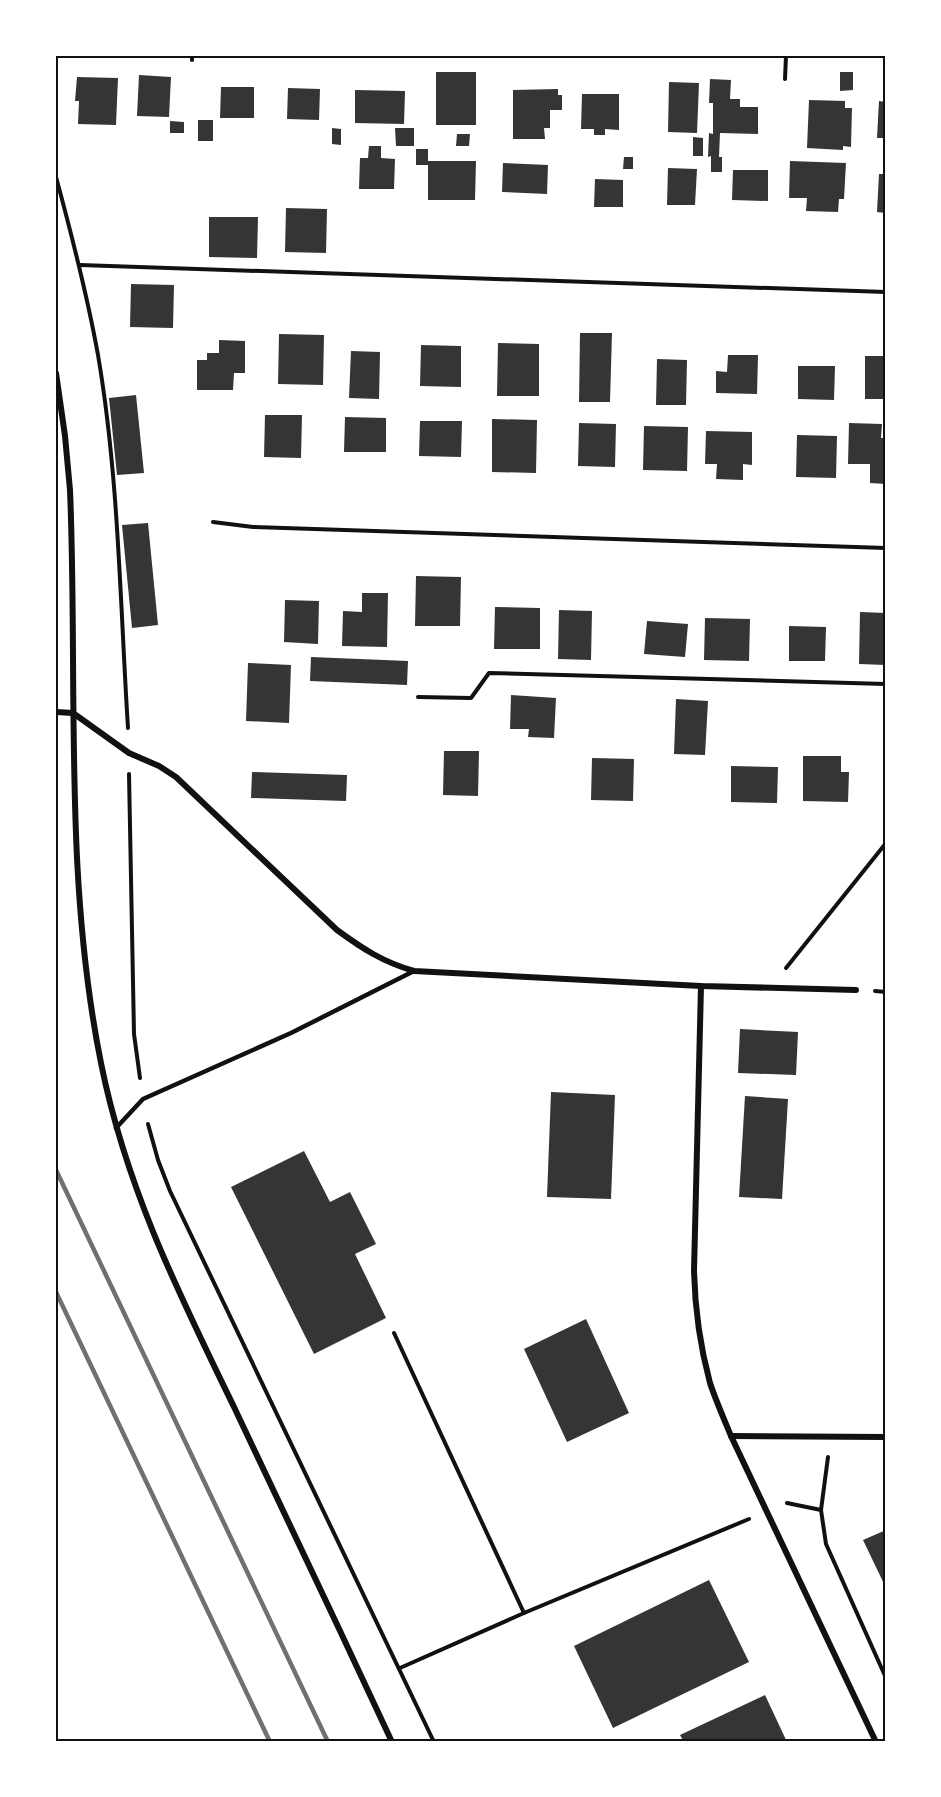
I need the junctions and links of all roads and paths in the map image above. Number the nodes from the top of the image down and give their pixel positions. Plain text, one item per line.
1 (786, 56) edge
2 (785, 79) dead end
3 (56, 177) edge
4 (80, 265) junction
5 (885, 292) edge
6 (56, 373) edge
7 (213, 522) dead end
8 (885, 548) edge
9 (885, 684) edge
10 (418, 697) dead end
11 (56, 712) edge
12 (73, 713) junction
13 (129, 753) junction
14 (885, 843) edge
15 (414, 971) junction
16 (700, 986) junction
17 (771, 987) junction
18 (856, 990) dead end
19 (142, 1099) junction
20 (116, 1128) junction
21 (394, 1333) dead end
22 (731, 1436) junction
23 (885, 1437) edge
24 (829, 1455) dead end
25 (821, 1509) junction
26 (767, 1510) junction
27 (524, 1613) junction
28 (400, 1668) junction
29 (885, 1678) edge
30 (393, 1742) edge
31 (434, 1742) edge
32 (876, 1742) edge

1 - 2 path
3 - 4 path
4 - 5 path
4 - 13 path
6 - 12 street
7 - 8 path
9 - 10 path
11 - 12 street
12 - 13 street
12 - 20 street
13 - 15 street
13 - 19 path
14 - 17 path
15 - 16 street
15 - 19 lane
16 - 17 street
16 - 22 street
17 - 18 street
19 - 20 lane
19 - 28 path
20 - 30 street
21 - 27 path
22 - 23 street
22 - 26 street
24 - 25 path
25 - 26 path
25 - 29 path
26 - 27 path
26 - 32 street
27 - 28 path
28 - 31 path

